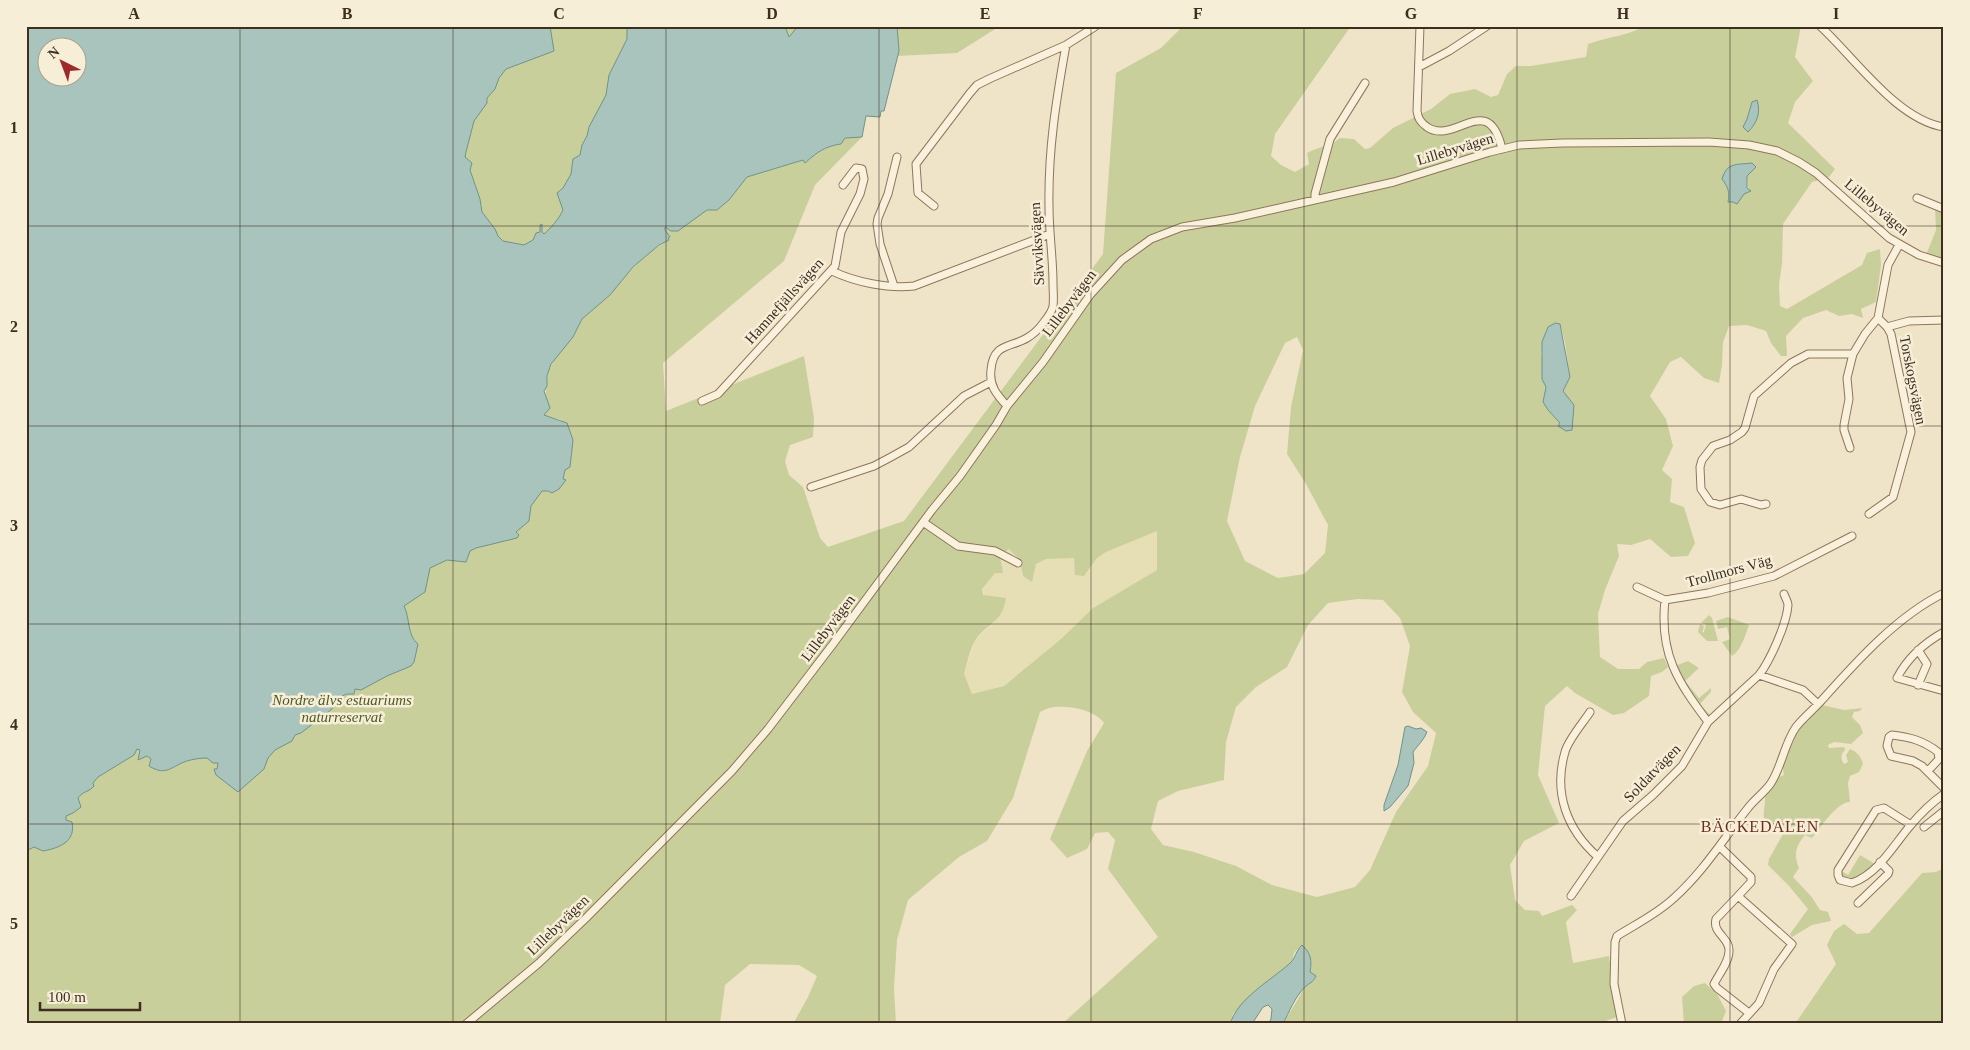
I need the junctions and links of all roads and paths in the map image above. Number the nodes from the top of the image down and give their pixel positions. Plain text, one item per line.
1 (1096, 26) edge
2 (1420, 26) edge
3 (1487, 26) edge
4 (1820, 26) edge
5 (1066, 45) junction
6 (1419, 66) junction
7 (1365, 83) dead end
8 (1944, 126) edge
9 (1502, 149) junction
10 (897, 158) dead end
11 (843, 185) dead end
12 (1917, 198) dead end
13 (1315, 200) junction
14 (934, 206) dead end
15 (1944, 209) edge
16 (1050, 234) junction
17 (1899, 245) junction
18 (1944, 264) edge
19 (832, 271) junction
20 (894, 286) junction
21 (1878, 318) junction
22 (1944, 320) edge
23 (1887, 327) junction
24 (1852, 354) junction
25 (991, 382) junction
26 (702, 401) dead end
27 (1007, 406) junction
28 (1850, 448) dead end
29 (811, 487) dead end
30 (1766, 504) dead end
31 (1869, 514) dead end
32 (923, 522) junction
33 (1852, 536) dead end
34 (1018, 563) dead end
35 (1637, 587) dead end
36 (1944, 593) edge
37 (1784, 594) dead end
38 (1665, 600) junction
39 (1944, 632) edge
40 (1918, 650) junction
41 (1759, 675) junction
42 (1918, 685) junction
43 (1944, 691) edge
44 (1818, 704) junction
45 (1590, 712) dead end
46 (1708, 722) junction
47 (1928, 771) junction
48 (1944, 788) edge
49 (1944, 794) edge
50 (1944, 811) edge
51 (1910, 825) junction
52 (1924, 828) dead end
53 (1720, 847) junction
54 (1598, 857) junction
55 (1880, 862) junction
56 (1571, 896) dead end
57 (1738, 896) junction
58 (1858, 903) dead end
59 (1749, 1013) junction
60 (466, 1024) edge
61 (1622, 1024) edge
62 (1740, 1024) edge

1 - 5 street
2 - 6 street
3 - 6 street
4 - 8 street
5 - 14 street
5 - 16 street, Sävviksvägen
6 - 9 street
7 - 13 street
9 - 13 street, Lillebyvägen
9 - 17 street, Lillebyvägen
10 - 20 street
11 - 19 street, Hamnefjällsvägen
12 - 15 street
13 - 27 street, Lillebyvägen
16 - 20 street
16 - 25 street, Sävviksvägen
17 - 18 street, Lillebyvägen
17 - 21 street
19 - 20 street
19 - 26 street, Hamnefjällsvägen
21 - 23 street, Torskogsvägen
21 - 24 street
22 - 23 street
23 - 31 street, Torskogsvägen
24 - 28 street
24 - 30 street
25 - 27 street
25 - 29 street
27 - 32 street, Lillebyvägen
32 - 34 street
32 - 60 street, Lillebyvägen
33 - 38 street, Trollmors Väg
35 - 38 street
36 - 44 street
37 - 41 street, Soldatvägen
38 - 46 street
39 - 40 street
40 - 42 street
40 - 42 street
41 - 44 street
41 - 46 street, Soldatvägen
42 - 43 street
44 - 53 street
45 - 54 street
46 - 54 street, Soldatvägen
47 - 47 street
47 - 48 street
49 - 51 street
50 - 52 street
51 - 55 street
51 - 55 street
53 - 57 street
53 - 61 street
54 - 56 street, Soldatvägen
55 - 58 street
57 - 59 street
57 - 59 street
59 - 62 street

